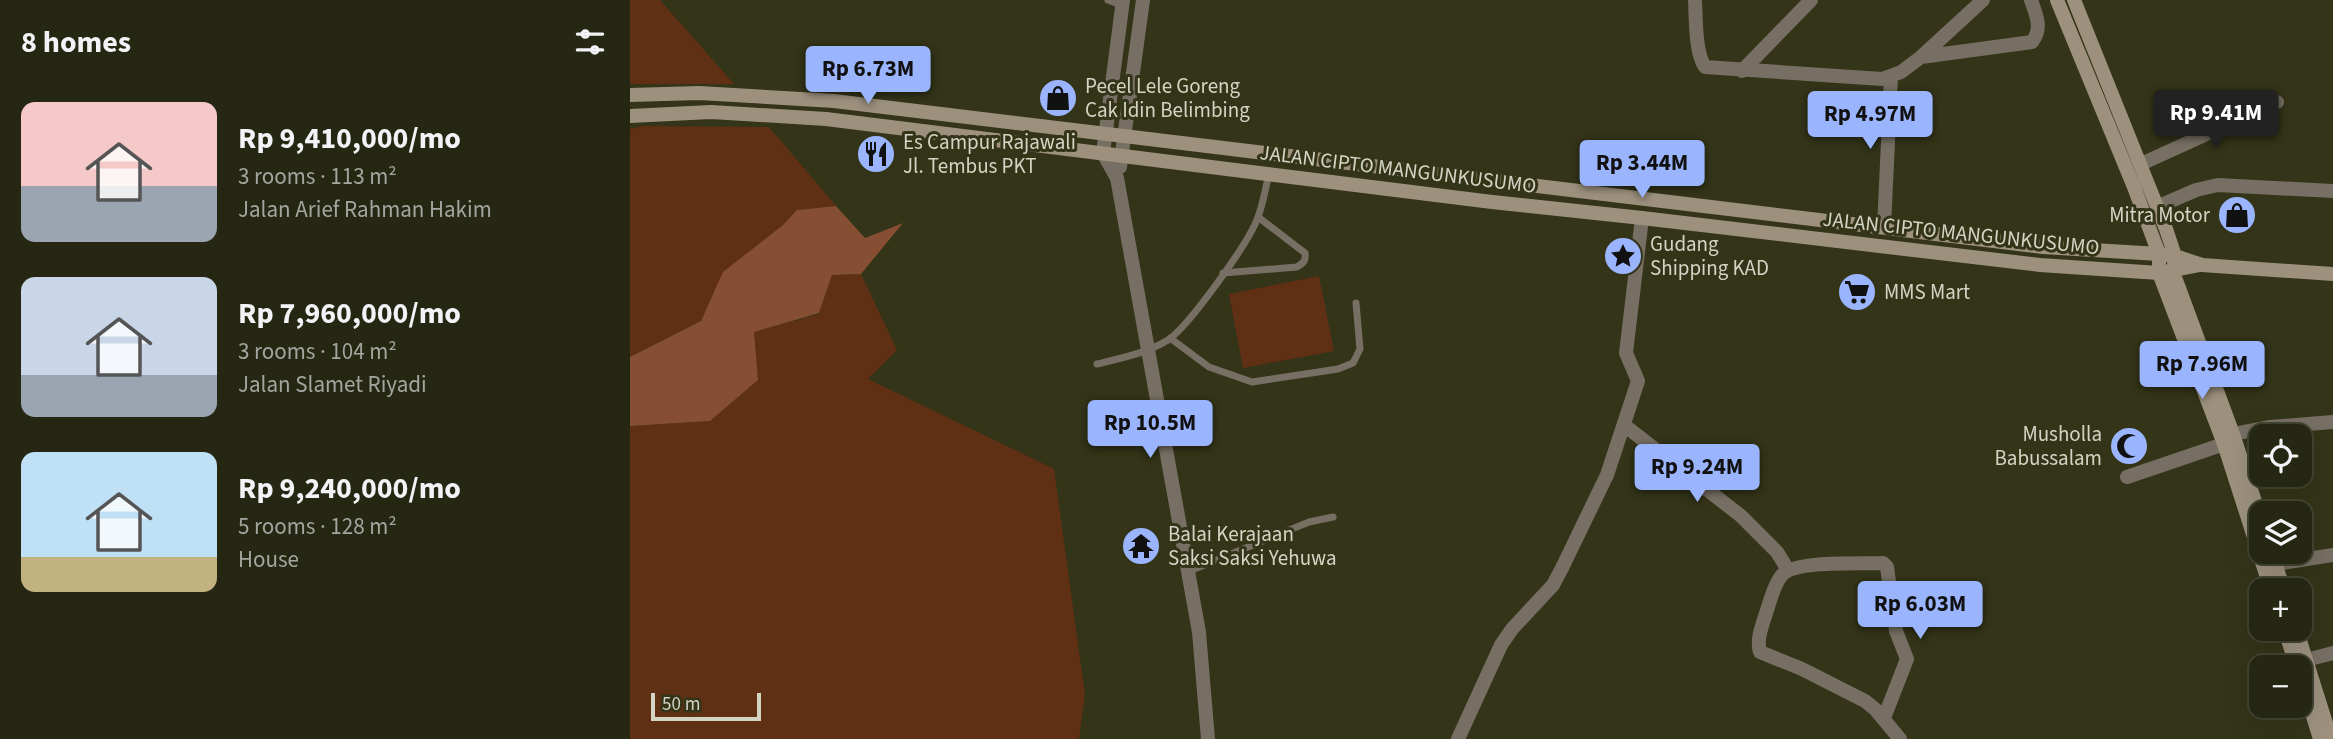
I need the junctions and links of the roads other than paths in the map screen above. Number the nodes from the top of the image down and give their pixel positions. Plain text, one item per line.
1 (1143, 0) edge
2 (1695, 0) edge
3 (1811, 0) edge
4 (1983, 0) edge
5 (2031, 0) edge
6 (2057, 0) edge
7 (2074, 0) edge
8 (1118, 2) edge
9 (1921, 57) junction
10 (1742, 71) junction
11 (1891, 77) junction
12 (630, 95) edge
13 (2277, 102) dead end
14 (630, 116) edge
15 (1105, 134) junction
16 (1124, 137) junction
17 (1103, 153) junction
18 (1122, 155) junction
19 (2141, 164) junction
20 (1269, 174) junction
21 (1117, 178) junction
22 (2333, 191) edge
23 (2157, 207) junction
24 (1258, 217) junction
25 (1642, 218) junction
26 (1884, 227) junction
27 (2159, 254) junction
28 (2175, 256) junction
29 (2202, 265) junction
30 (2166, 272) junction
31 (2327, 273) edge
32 (1223, 274) junction
33 (1356, 303) dead end
34 (1170, 338) junction
35 (1149, 350) junction
36 (1097, 365) dead end
37 (2333, 422) edge
38 (1624, 425) junction
39 (2229, 439) junction
40 (2127, 477) dead end
41 (2250, 501) edge
42 (2253, 501) edge
43 (1333, 517) dead end
44 (2333, 555) edge
45 (2312, 557) edge
46 (1788, 570) junction
47 (1187, 572) junction
48 (2333, 653) edge
49 (2312, 660) edge
50 (2312, 690) edge
51 (2312, 713) edge
52 (1884, 718) junction
53 (1208, 739) edge
54 (1458, 739) edge
55 (1900, 739) edge
56 (2320, 739) edge
57 (2330, 739) edge

1 - 16 street
2 - 10 street
3 - 10 street
4 - 9 street
5 - 9 street
6 - 27 street
7 - 19 street
8 - 15 street
9 - 11 street
10 - 11 street
11 - 26 street
12 - 15 street, JALAN CIPTO MANGUNKUSUMO
13 - 19 street
14 - 17 street, JALAN CIPTO MANGUNKUSUMO
15 - 16 street, JALAN CIPTO MANGUNKUSUMO
15 - 17 street
16 - 18 street
16 - 26 street, JALAN CIPTO MANGUNKUSUMO
17 - 18 street, JALAN CIPTO MANGUNKUSUMO
17 - 21 street
18 - 20 street, JALAN CIPTO MANGUNKUSUMO
18 - 21 street
19 - 23 street
20 - 24 lane
20 - 25 street, JALAN CIPTO MANGUNKUSUMO
21 - 35 street
22 - 23 street
23 - 28 street
24 - 32 lane
24 - 32 lane
25 - 30 street, JALAN CIPTO MANGUNKUSUMO
25 - 38 street
26 - 27 street, JALAN CIPTO MANGUNKUSUMO
27 - 28 street, JALAN CIPTO MANGUNKUSUMO
27 - 30 street
28 - 29 street, JALAN CIPTO MANGUNKUSUMO
28 - 30 street
29 - 30 street, JALAN CIPTO MANGUNKUSUMO
29 - 31 street, JALAN CIPTO MANGUNKUSUMO
30 - 39 street
32 - 34 lane
33 - 34 lane
34 - 35 lane
35 - 36 lane
35 - 47 street
37 - 39 street
38 - 46 street
38 - 54 street
39 - 40 street
39 - 41 street
39 - 42 street
43 - 47 lane
44 - 45 street
46 - 52 street
46 - 52 street
47 - 53 street
48 - 49 street
50 - 57 street
51 - 56 street
52 - 55 street

